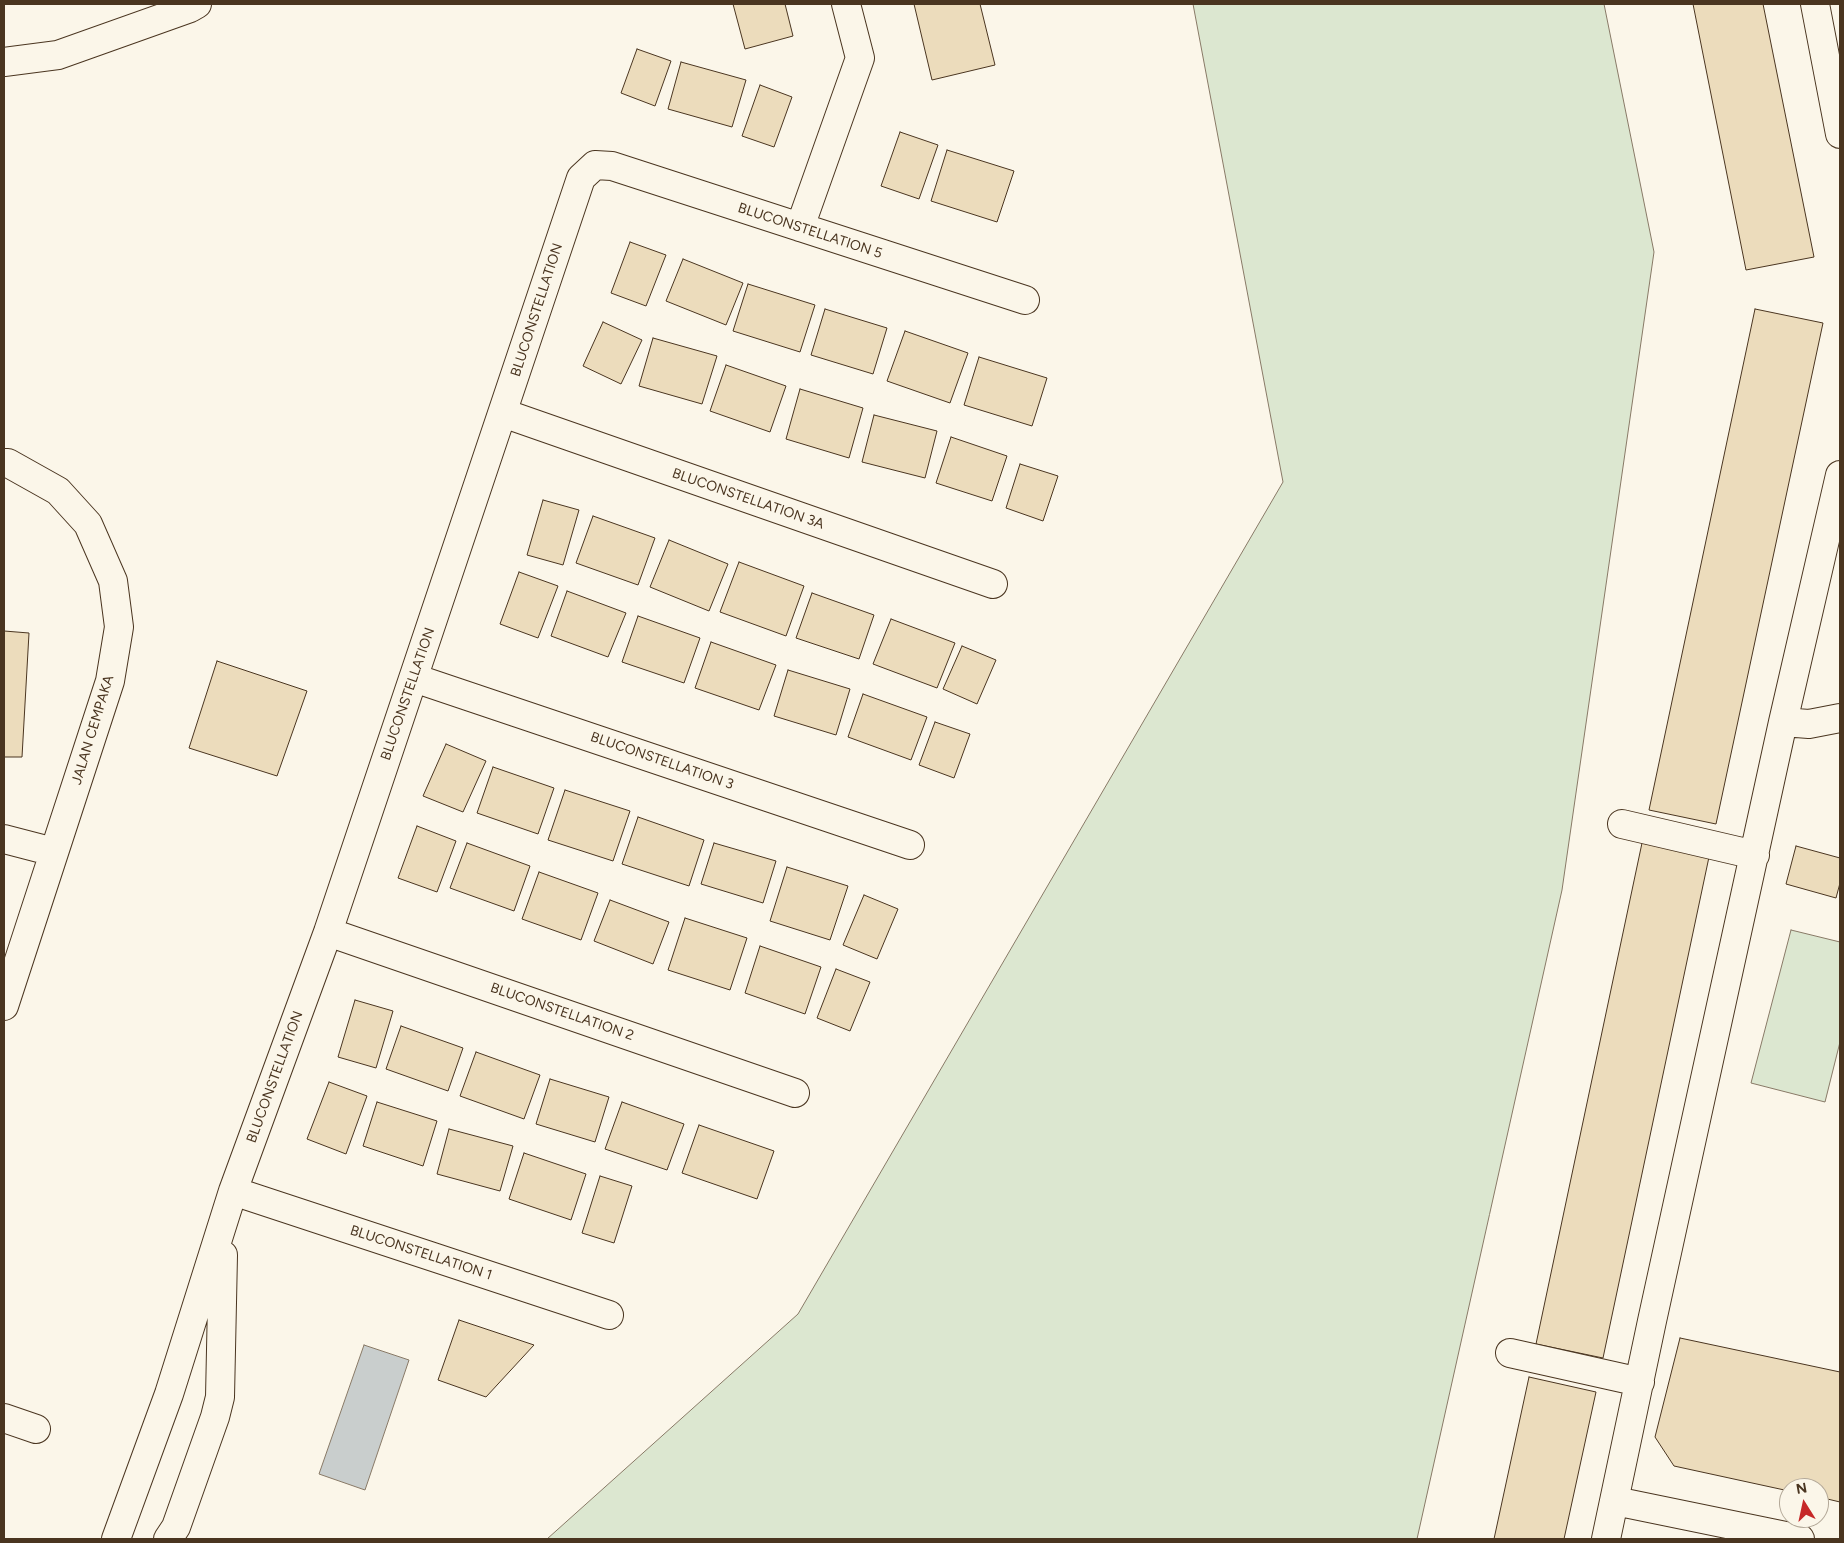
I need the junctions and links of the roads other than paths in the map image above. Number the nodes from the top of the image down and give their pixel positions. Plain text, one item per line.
1 (197, 4) edge
2 (846, 4) edge
3 (1815, 4) edge
4 (4, 62) edge
5 (1840, 134) edge
6 (595, 165) joint
7 (800, 228) junction
8 (1025, 300) dead end
9 (503, 414) junction
10 (4, 463) edge
11 (1840, 475) edge
12 (993, 584) dead end
13 (414, 678) junction
14 (1840, 718) edge
15 (1783, 722) junction
16 (1622, 824) dead end
17 (4, 839) edge
18 (910, 844) dead end
19 (54, 852) junction
20 (1755, 855) junction
21 (328, 932) junction
22 (4, 1006) edge
23 (795, 1093) dead end
24 (233, 1191) junction
25 (223, 1226) junction
26 (610, 1315) dead end
27 (1510, 1353) dead end
28 (1640, 1382) junction
29 (4, 1418) edge
30 (36, 1429) dead end
31 (1615, 1501) junction
32 (116, 1539) edge
33 (168, 1539) edge
34 (1606, 1539) edge
35 (1800, 1539) edge

1 - 4 street
2 - 7 street
3 - 5 street
6 - 7 street, BLUCONSTELLATION 5
6 - 9 street, BLUCONSTELLATION
7 - 8 street, BLUCONSTELLATION 5
9 - 12 street, BLUCONSTELLATION 3A
9 - 13 street, BLUCONSTELLATION
10 - 19 street, JALAN CEMPAKA
11 - 15 street
13 - 18 street, BLUCONSTELLATION 3
13 - 21 street, BLUCONSTELLATION
14 - 15 street
15 - 20 street
16 - 20 street
17 - 19 street
19 - 22 street, JALAN CEMPAKA
20 - 28 street
21 - 23 street, BLUCONSTELLATION 2
21 - 24 street, BLUCONSTELLATION
24 - 25 street, BLUCONSTELLATION
24 - 26 street, BLUCONSTELLATION 1
25 - 32 street, BLUCONSTELLATION
25 - 33 street, BLUCONSTELLATION
27 - 28 street
28 - 31 street
29 - 30 street
31 - 34 street
31 - 35 street

